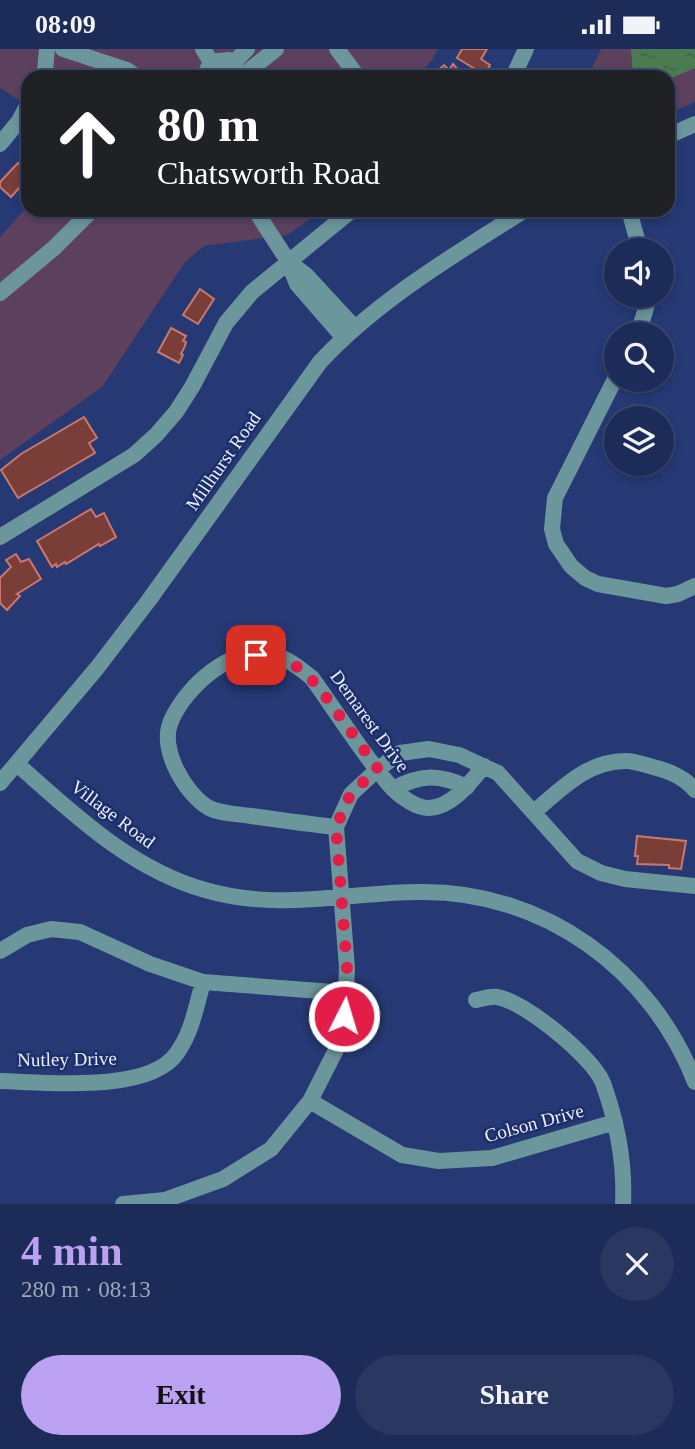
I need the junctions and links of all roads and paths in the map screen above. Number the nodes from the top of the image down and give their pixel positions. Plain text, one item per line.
1 (47, 49) edge
2 (63, 49) edge
3 (247, 49) edge
4 (276, 49) edge
5 (337, 49) edge
6 (526, 49) edge
7 (207, 55) edge
8 (236, 69) edge
9 (45, 70) edge
10 (124, 70) edge
11 (353, 70) edge
12 (516, 70) edge
13 (21, 117) edge
14 (695, 124) edge
15 (675, 133) edge
16 (0, 143) edge
17 (85, 217) edge
18 (260, 217) edge
19 (343, 217) edge
20 (515, 217) edge
21 (631, 217) edge
22 (637, 238) edge
23 (288, 261) junction
24 (0, 293) edge
25 (349, 332) junction
26 (608, 392) edge
27 (0, 537) edge
28 (695, 586) edge
29 (16, 764) junction
30 (484, 766) junction
31 (378, 769) junction
32 (0, 783) edge
33 (467, 787) junction
34 (393, 789) junction
35 (695, 790) edge
36 (534, 812) junction
37 (336, 827) junction
38 (695, 886) edge
39 (342, 898) junction
40 (0, 951) edge
41 (203, 982) junction
42 (346, 993) junction
43 (476, 1000) dead end
44 (693, 1072) edge
45 (0, 1081) edge
46 (310, 1101) junction
47 (615, 1122) junction
48 (123, 1204) edge
49 (624, 1204) edge

1 - 9 street
2 - 10 street
3 - 8 street
4 - 8 street
5 - 11 street
6 - 12 street
7 - 8 street
13 - 16 street
14 - 15 street
17 - 24 street
18 - 23 street
19 - 23 street
20 - 25 street, Millhurst Road
21 - 22 street
23 - 25 street
23 - 27 street
25 - 29 street, Millhurst Road
26 - 28 street
29 - 32 street, Millhurst Road
29 - 39 street, Village Road
30 - 31 street
30 - 33 street, Demarest Drive
30 - 36 street
31 - 34 street, Demarest Drive
31 - 37 street
31 - 37 street, Demarest Drive
33 - 34 street
33 - 34 street, Demarest Drive
35 - 36 street
36 - 38 street
37 - 39 street
39 - 42 street
39 - 44 street, Village Road
40 - 41 street
41 - 42 street
41 - 45 street, Nutley Drive
42 - 46 street
43 - 47 street
46 - 47 street, Colson Drive
46 - 48 street
47 - 49 street

